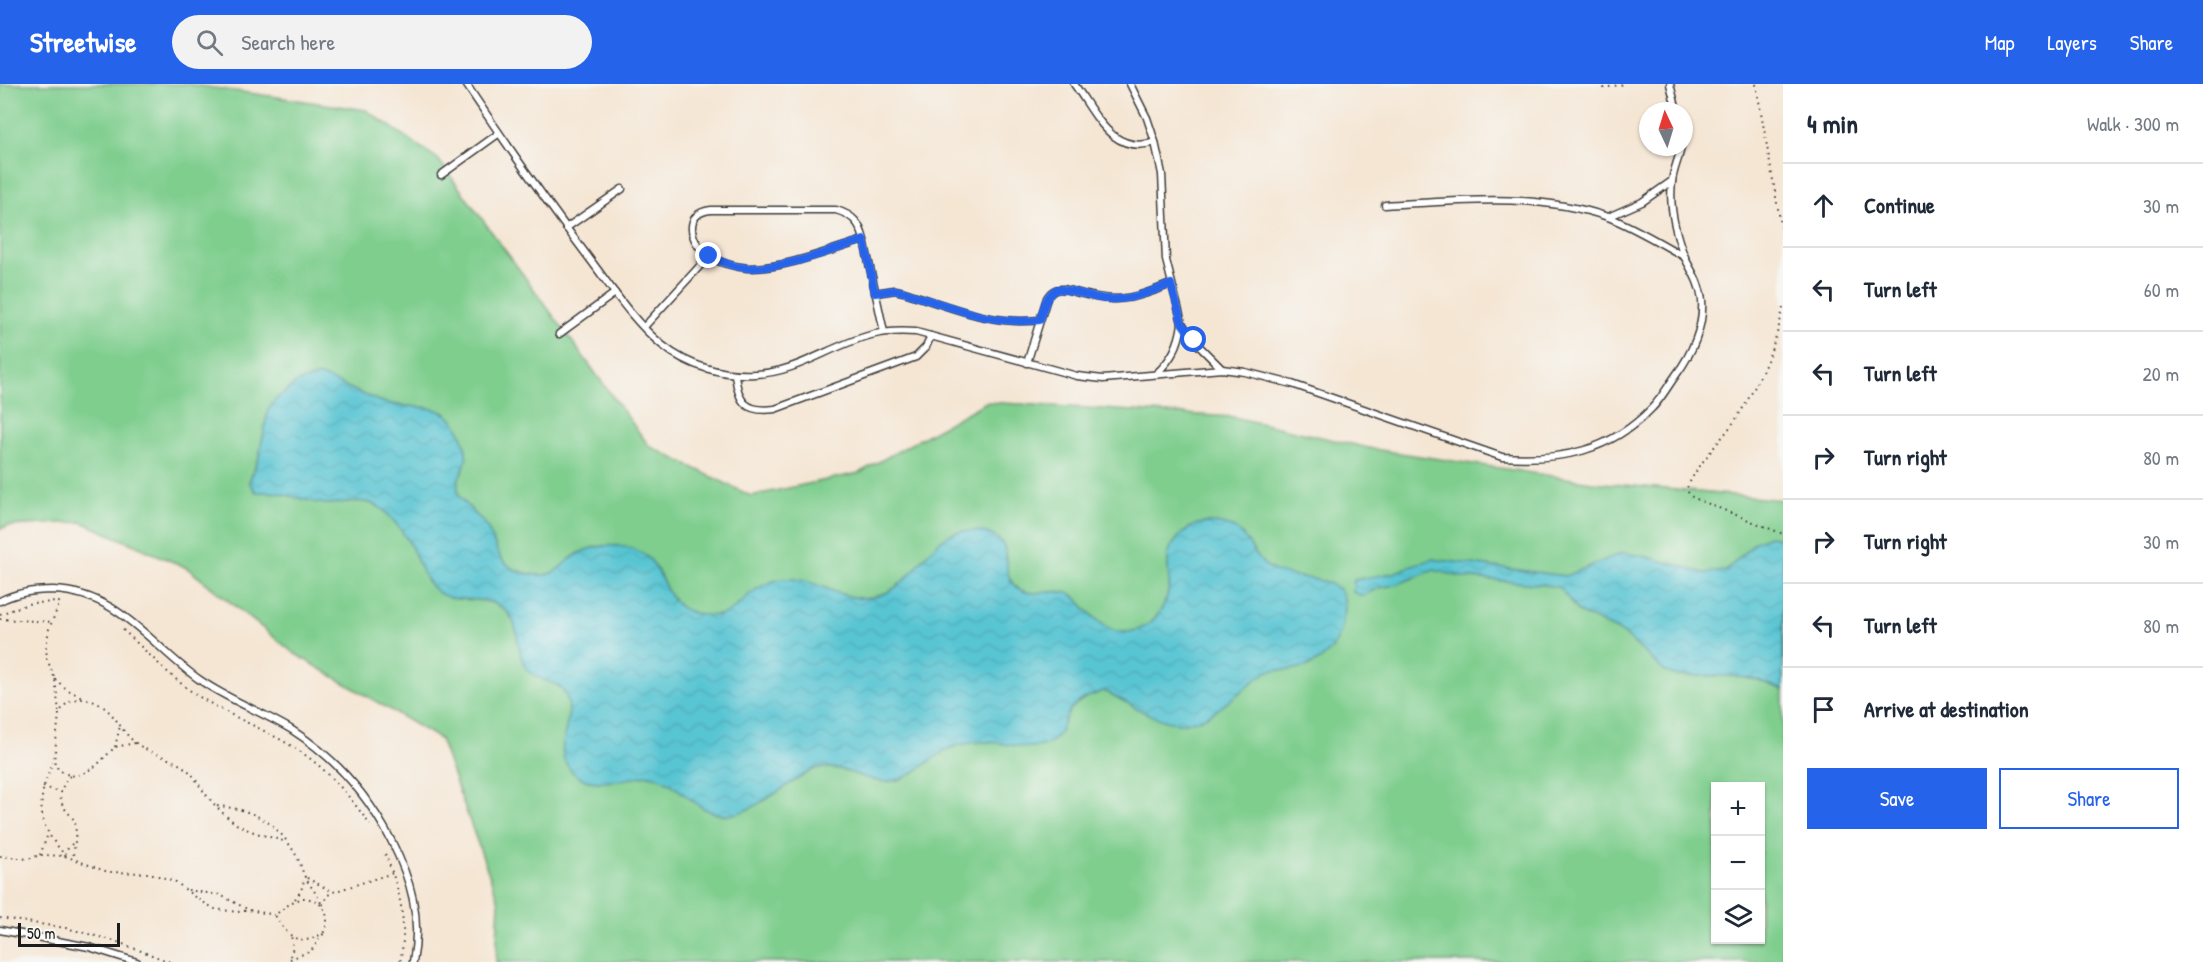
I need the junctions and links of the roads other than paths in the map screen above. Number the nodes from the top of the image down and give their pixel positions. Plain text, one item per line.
1 (465, 84) edge
2 (1074, 84) edge
3 (1130, 84) edge
4 (1670, 84) edge
5 (1675, 102) edge
6 (498, 134) junction
7 (1155, 142) junction
8 (1679, 156) edge
9 (441, 175) dead end
10 (1672, 181) junction
11 (622, 189) dead end
12 (1385, 205) dead end
13 (1608, 218) junction
14 (566, 228) junction
15 (864, 240) junction
16 (709, 256) junction
17 (1685, 257) junction
18 (1171, 284) junction
19 (615, 293) junction
20 (875, 293) junction
21 (1040, 320) junction
22 (1182, 323) junction
23 (644, 327) junction
24 (884, 332) junction
25 (559, 334) dead end
26 (931, 336) junction
27 (1027, 363) junction
28 (1221, 369) junction
29 (735, 374) junction
30 (1156, 374) junction
31 (0, 601) edge
32 (0, 930) edge
33 (137, 962) edge
34 (412, 962) edge

1 - 6 lane
2 - 7 lane
3 - 7 lane
4 - 5 lane
6 - 9 lane
6 - 14 lane
7 - 18 lane
8 - 10 lane
10 - 13 lane
10 - 17 lane
11 - 14 lane
12 - 13 lane
13 - 17 lane
14 - 19 lane
15 - 16 lane
15 - 16 lane
15 - 20 lane
16 - 23 lane
17 - 28 lane
18 - 21 lane
18 - 22 lane
19 - 23 lane
19 - 25 lane
20 - 21 lane
20 - 24 lane
21 - 27 lane
22 - 28 lane
22 - 30 lane
23 - 29 lane
24 - 26 lane
24 - 29 lane
26 - 27 lane
26 - 29 lane
27 - 30 lane
28 - 30 lane
31 - 34 lane
32 - 33 lane

